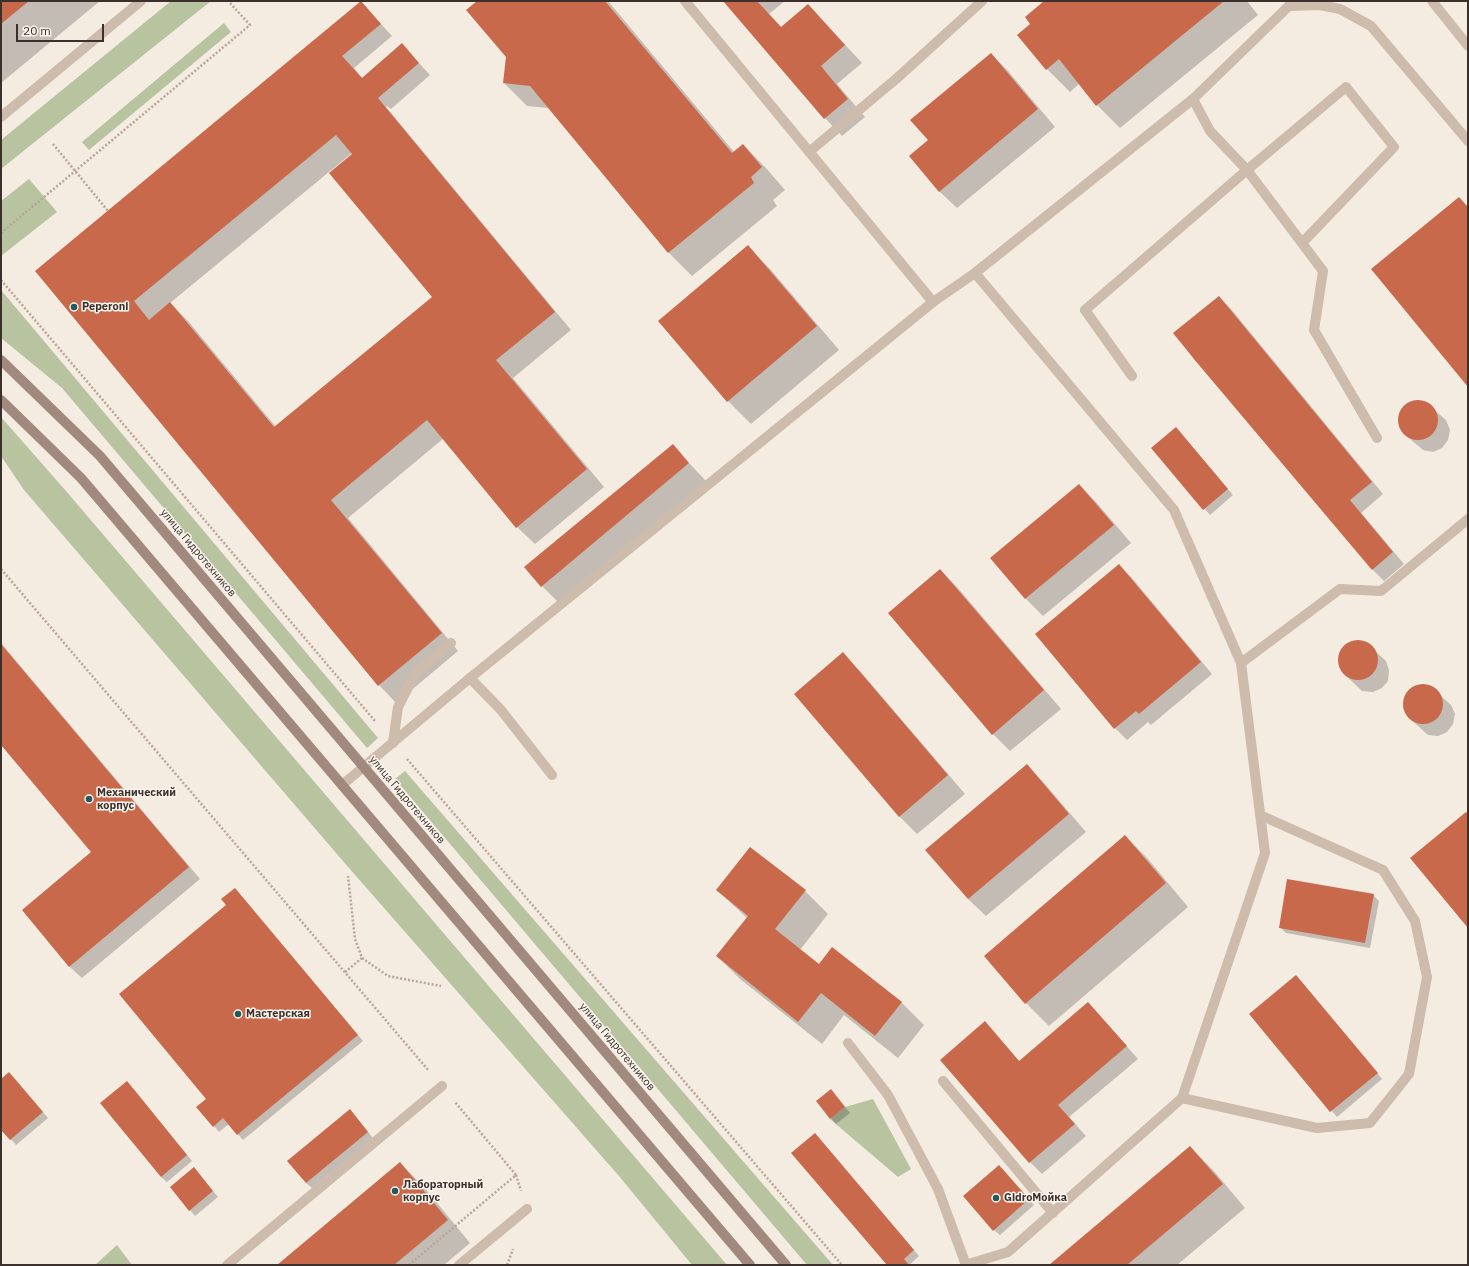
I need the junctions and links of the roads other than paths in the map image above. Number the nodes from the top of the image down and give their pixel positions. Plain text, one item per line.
1 (141, 1) edge
2 (685, 1) edge
3 (982, 1) edge
4 (1432, 1) edge
5 (1292, 3) edge
6 (1468, 46) edge
7 (1193, 99) junction
8 (1, 117) edge
9 (1468, 141) edge
10 (809, 152) junction
11 (1246, 170) junction
12 (1302, 243) junction
13 (975, 273) junction
14 (933, 302) junction
15 (1, 360) edge
16 (1132, 376) dead end
17 (1, 400) edge
18 (1377, 438) dead end
19 (1468, 519) edge
20 (451, 643) dead end
21 (1241, 663) junction
22 (470, 678) junction
23 (393, 743) junction
24 (364, 767) junction
25 (552, 775) dead end
26 (342, 785) junction
27 (1260, 815) junction
28 (848, 1043) dead end
29 (943, 1081) dead end
30 (442, 1086) road end
31 (1182, 1098) junction
32 (527, 1209) dead end
33 (1053, 1213) junction
34 (227, 1265) edge
35 (460, 1265) edge
36 (750, 1265) edge
37 (786, 1265) edge
38 (966, 1265) edge

1 - 8 street
2 - 10 street
3 - 10 street
4 - 6 street
5 - 7 street
5 - 9 street
7 - 11 street
7 - 13 street
10 - 14 street
11 - 12 street
11 - 12 street
11 - 16 street
12 - 18 street
13 - 14 street
13 - 21 street
14 - 22 street
15 - 24 street, улица Гидротехников
17 - 26 street
19 - 21 street
20 - 23 street
21 - 27 street
22 - 23 street
22 - 25 street
23 - 24 street
24 - 26 street
24 - 37 street, улица Гидротехников
26 - 36 street
27 - 31 street
27 - 31 street
28 - 38 street
29 - 33 street
30 - 34 street
31 - 33 street
32 - 35 street
33 - 38 street

